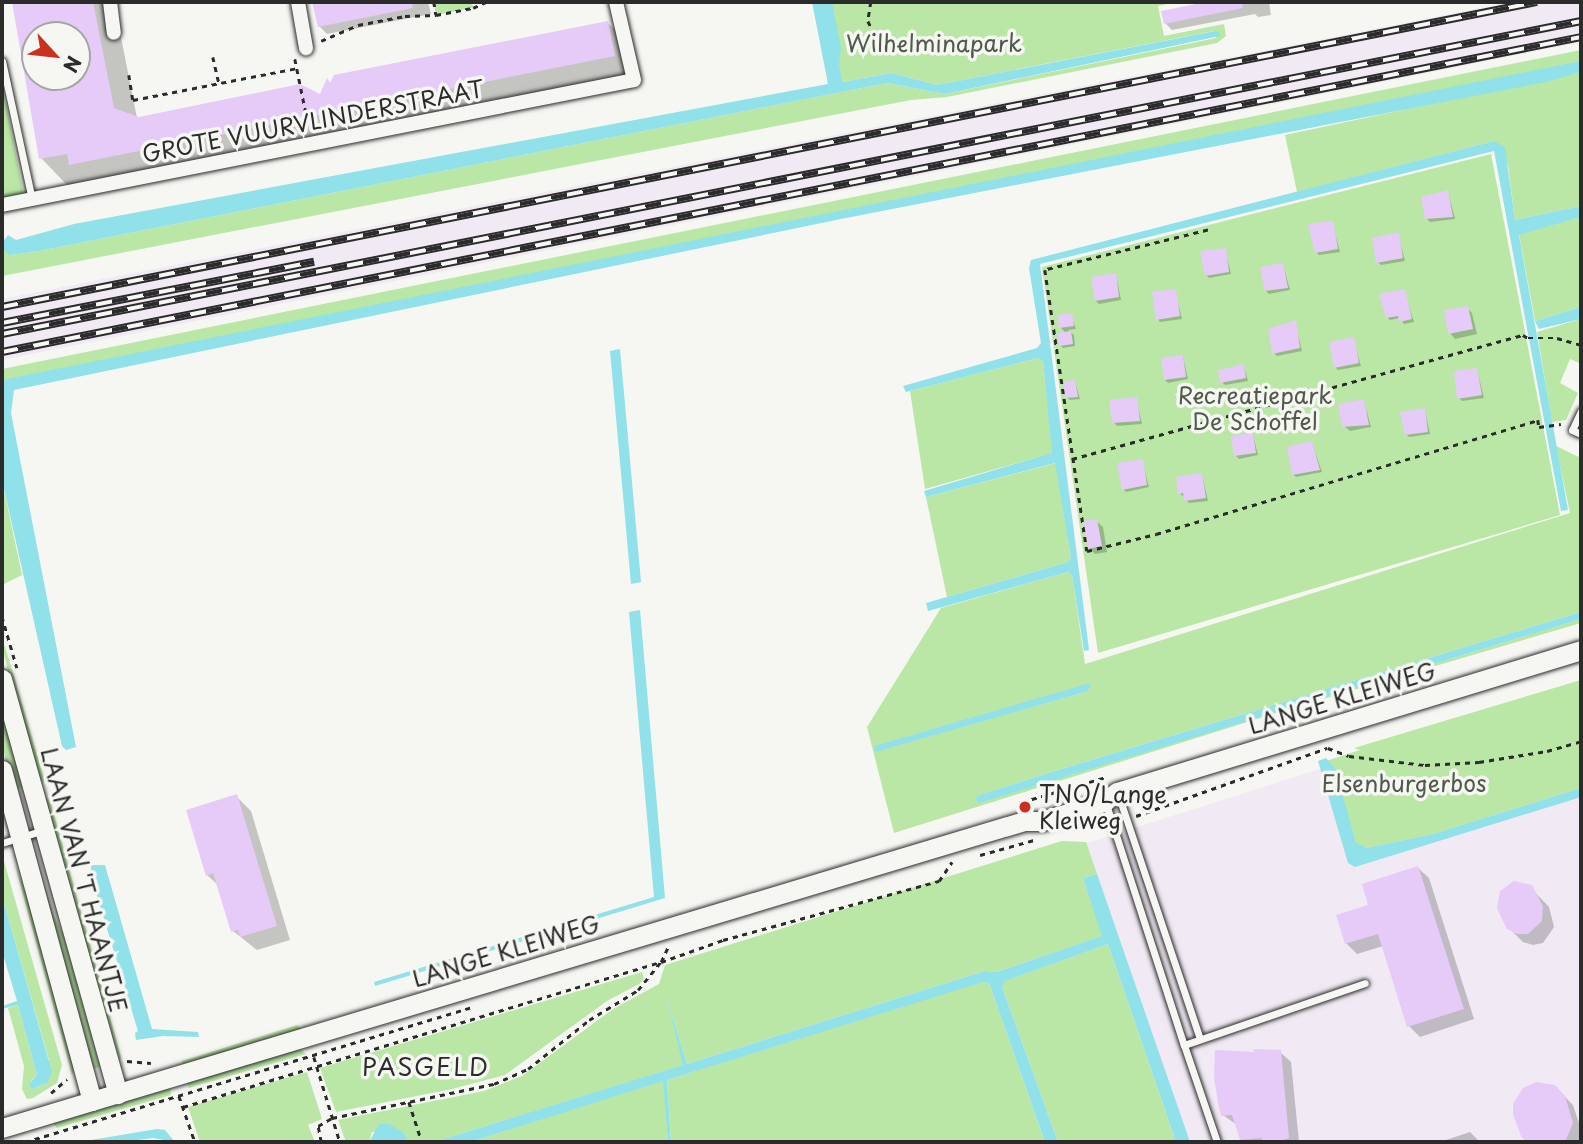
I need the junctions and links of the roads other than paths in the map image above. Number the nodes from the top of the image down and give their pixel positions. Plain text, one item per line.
1 (110, 2) edge
2 (298, 2) edge
3 (616, 2) edge
4 (114, 33) dead end
5 (302, 48) road end
6 (2, 61) edge
7 (32, 201) junction
8 (2, 205) edge
9 (1581, 411) edge
10 (1581, 434) edge
11 (1581, 650) edge
12 (2, 679) edge
13 (2, 770) edge
14 (1109, 794) junction
15 (45, 830) junction
16 (11, 840) edge
17 (1365, 983) dead end
18 (1200, 1039) junction
19 (1184, 1045) junction
20 (118, 1094) junction
21 (92, 1101) junction
22 (2, 1128) edge
23 (1217, 1142) edge

1 - 4 street
2 - 5 street
3 - 7 street, GROTE VUURVLINDERSTRAAT
6 - 7 lane
7 - 8 street, GROTE VUURVLINDERSTRAAT
9 - 10 lane
11 - 14 street, LANGE KLEIWEG
12 - 15 street, LAAN VAN 'T HAANTJE
13 - 16 street
14 - 18 lane
14 - 19 lane
14 - 20 street, LANGE KLEIWEG
15 - 16 lane
15 - 20 street, LAAN VAN 'T HAANTJE
16 - 21 street
17 - 18 lane
18 - 19 lane
19 - 23 lane
20 - 21 street, LANGE KLEIWEG
21 - 22 street, LANGE KLEIWEG

